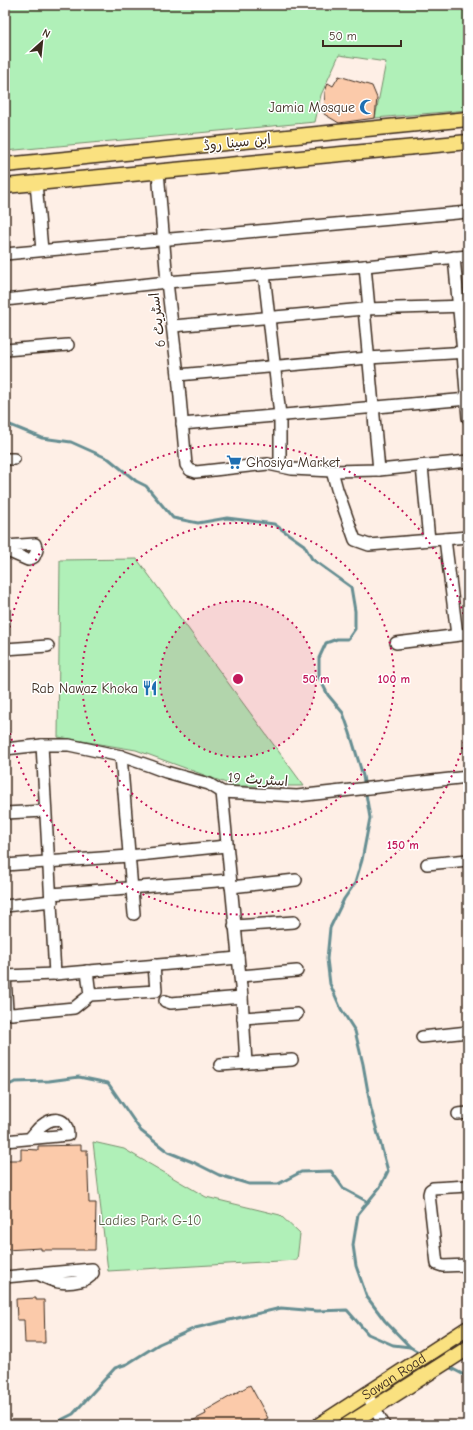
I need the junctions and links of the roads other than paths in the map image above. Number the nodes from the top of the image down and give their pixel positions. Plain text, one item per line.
1 (468, 119) edge
2 (468, 142) edge
3 (55, 160) junction
4 (5, 165) edge
5 (158, 171) junction
6 (58, 180) junction
7 (36, 183) junction
8 (5, 186) edge
9 (468, 212) edge
10 (163, 239) junction
11 (42, 250) junction
12 (5, 254) edge
13 (468, 256) edge
14 (454, 257) junction
15 (365, 266) junction
16 (264, 274) junction
17 (167, 282) junction
18 (5, 300) edge
19 (464, 306) edge
20 (367, 309) junction
21 (269, 318) junction
22 (173, 326) junction
23 (68, 345) dead end
24 (5, 350) edge
25 (466, 352) edge
26 (368, 358) junction
27 (275, 366) junction
28 (178, 375) junction
29 (467, 399) edge
30 (372, 407) junction
31 (280, 415) junction
32 (468, 418) edge
33 (182, 424) junction
34 (468, 461) edge
35 (280, 466) junction
36 (422, 466) junction
37 (379, 470) junction
38 (332, 471) junction
39 (468, 537) edge
40 (445, 539) junction
41 (428, 540) junction
42 (463, 634) edge
43 (396, 644) dead end
44 (48, 646) dead end
45 (5, 649) edge
46 (42, 745) junction
47 (5, 749) edge
48 (122, 756) junction
49 (468, 777) edge
50 (222, 792) junction
51 (45, 810) junction
52 (5, 813) edge
53 (226, 846) junction
54 (129, 856) junction
55 (468, 860) edge
56 (49, 862) junction
57 (427, 864) dead end
58 (5, 865) edge
59 (296, 880) dead end
60 (230, 883) junction
61 (132, 888) junction
62 (52, 898) junction
63 (5, 906) edge
64 (134, 914) dead end
65 (294, 922) dead end
66 (234, 926) junction
67 (238, 958) junction
68 (154, 966) junction
69 (87, 971) junction
70 (297, 971) dead end
71 (55, 974) junction
72 (5, 976) edge
73 (240, 976) junction
74 (90, 995) junction
75 (242, 997) junction
76 (165, 1001) dead end
77 (297, 1014) dead end
78 (243, 1018) junction
79 (468, 1032) edge
80 (422, 1037) dead end
81 (292, 1060) dead end
82 (246, 1063) junction
83 (220, 1065) dead end
84 (30, 1138) dead end
85 (5, 1141) edge
86 (468, 1186) edge
87 (468, 1265) edge
88 (38, 1274) dead end
89 (5, 1276) edge
90 (468, 1328) edge
91 (468, 1348) edge
92 (366, 1393) junction
93 (374, 1407) junction
94 (319, 1425) edge
95 (347, 1425) edge
96 (384, 1425) edge

1 - 3 main road, ابن سینا روڈ
2 - 5 main road, ابن سینا روڈ
3 - 4 main road, ابن سینا روڈ
3 - 6 main road
5 - 6 main road, ابن سینا روڈ
5 - 10 street, اسٹریٹ 6
6 - 7 main road, ابن سینا روڈ
7 - 8 main road, ابن سینا روڈ
7 - 11 street
9 - 10 street
10 - 11 street
10 - 17 street, اسٹریٹ 6
11 - 12 street
13 - 14 street
14 - 15 street
14 - 19 street
15 - 16 street
15 - 20 street
16 - 17 street
16 - 21 street
17 - 18 street
17 - 22 street, اسٹریٹ 6
19 - 20 street
19 - 25 street
20 - 21 street
20 - 26 street
21 - 22 street
21 - 27 street
22 - 28 street, اسٹریٹ 6
23 - 24 street
25 - 26 street
25 - 29 street
26 - 27 street
26 - 30 street
27 - 28 street
27 - 31 street
28 - 33 street, اسٹریٹ 6
29 - 30 street
29 - 32 street
30 - 31 street
30 - 37 street
31 - 33 street
31 - 35 street
33 - 35 street, اسٹریٹ 6
34 - 36 street
35 - 38 street
36 - 37 street
36 - 41 street
37 - 38 street
38 - 41 street
39 - 40 street
40 - 41 street
40 - 42 street
42 - 43 street
44 - 45 street
46 - 47 street, اسٹریٹ 19
46 - 48 street, اسٹریٹ 19
46 - 51 street
48 - 50 street, اسٹریٹ 19
48 - 54 street
49 - 50 street, اسٹریٹ 19
50 - 53 street
51 - 52 street
51 - 56 street
53 - 54 street
53 - 60 street
54 - 56 street
54 - 61 street
55 - 57 street
56 - 58 street
56 - 62 street
59 - 60 street
60 - 61 street
60 - 66 street
61 - 62 street
61 - 64 street
62 - 63 street
62 - 71 street
65 - 66 street
66 - 67 street
67 - 68 street
67 - 73 street
68 - 69 street
68 - 74 street
69 - 71 street
69 - 74 street
70 - 73 street
71 - 72 street
72 - 74 street
73 - 75 street
75 - 76 street
75 - 78 street
77 - 78 street
78 - 82 street
79 - 80 street
81 - 82 street
82 - 83 street
84 - 85 street
86 - 87 street
88 - 89 street
90 - 92 main road, Sawan Road
91 - 93 main road, Sawan Road
92 - 93 street
92 - 94 main road, Sawan Road
93 - 95 main road, Sawan Road
93 - 96 street

